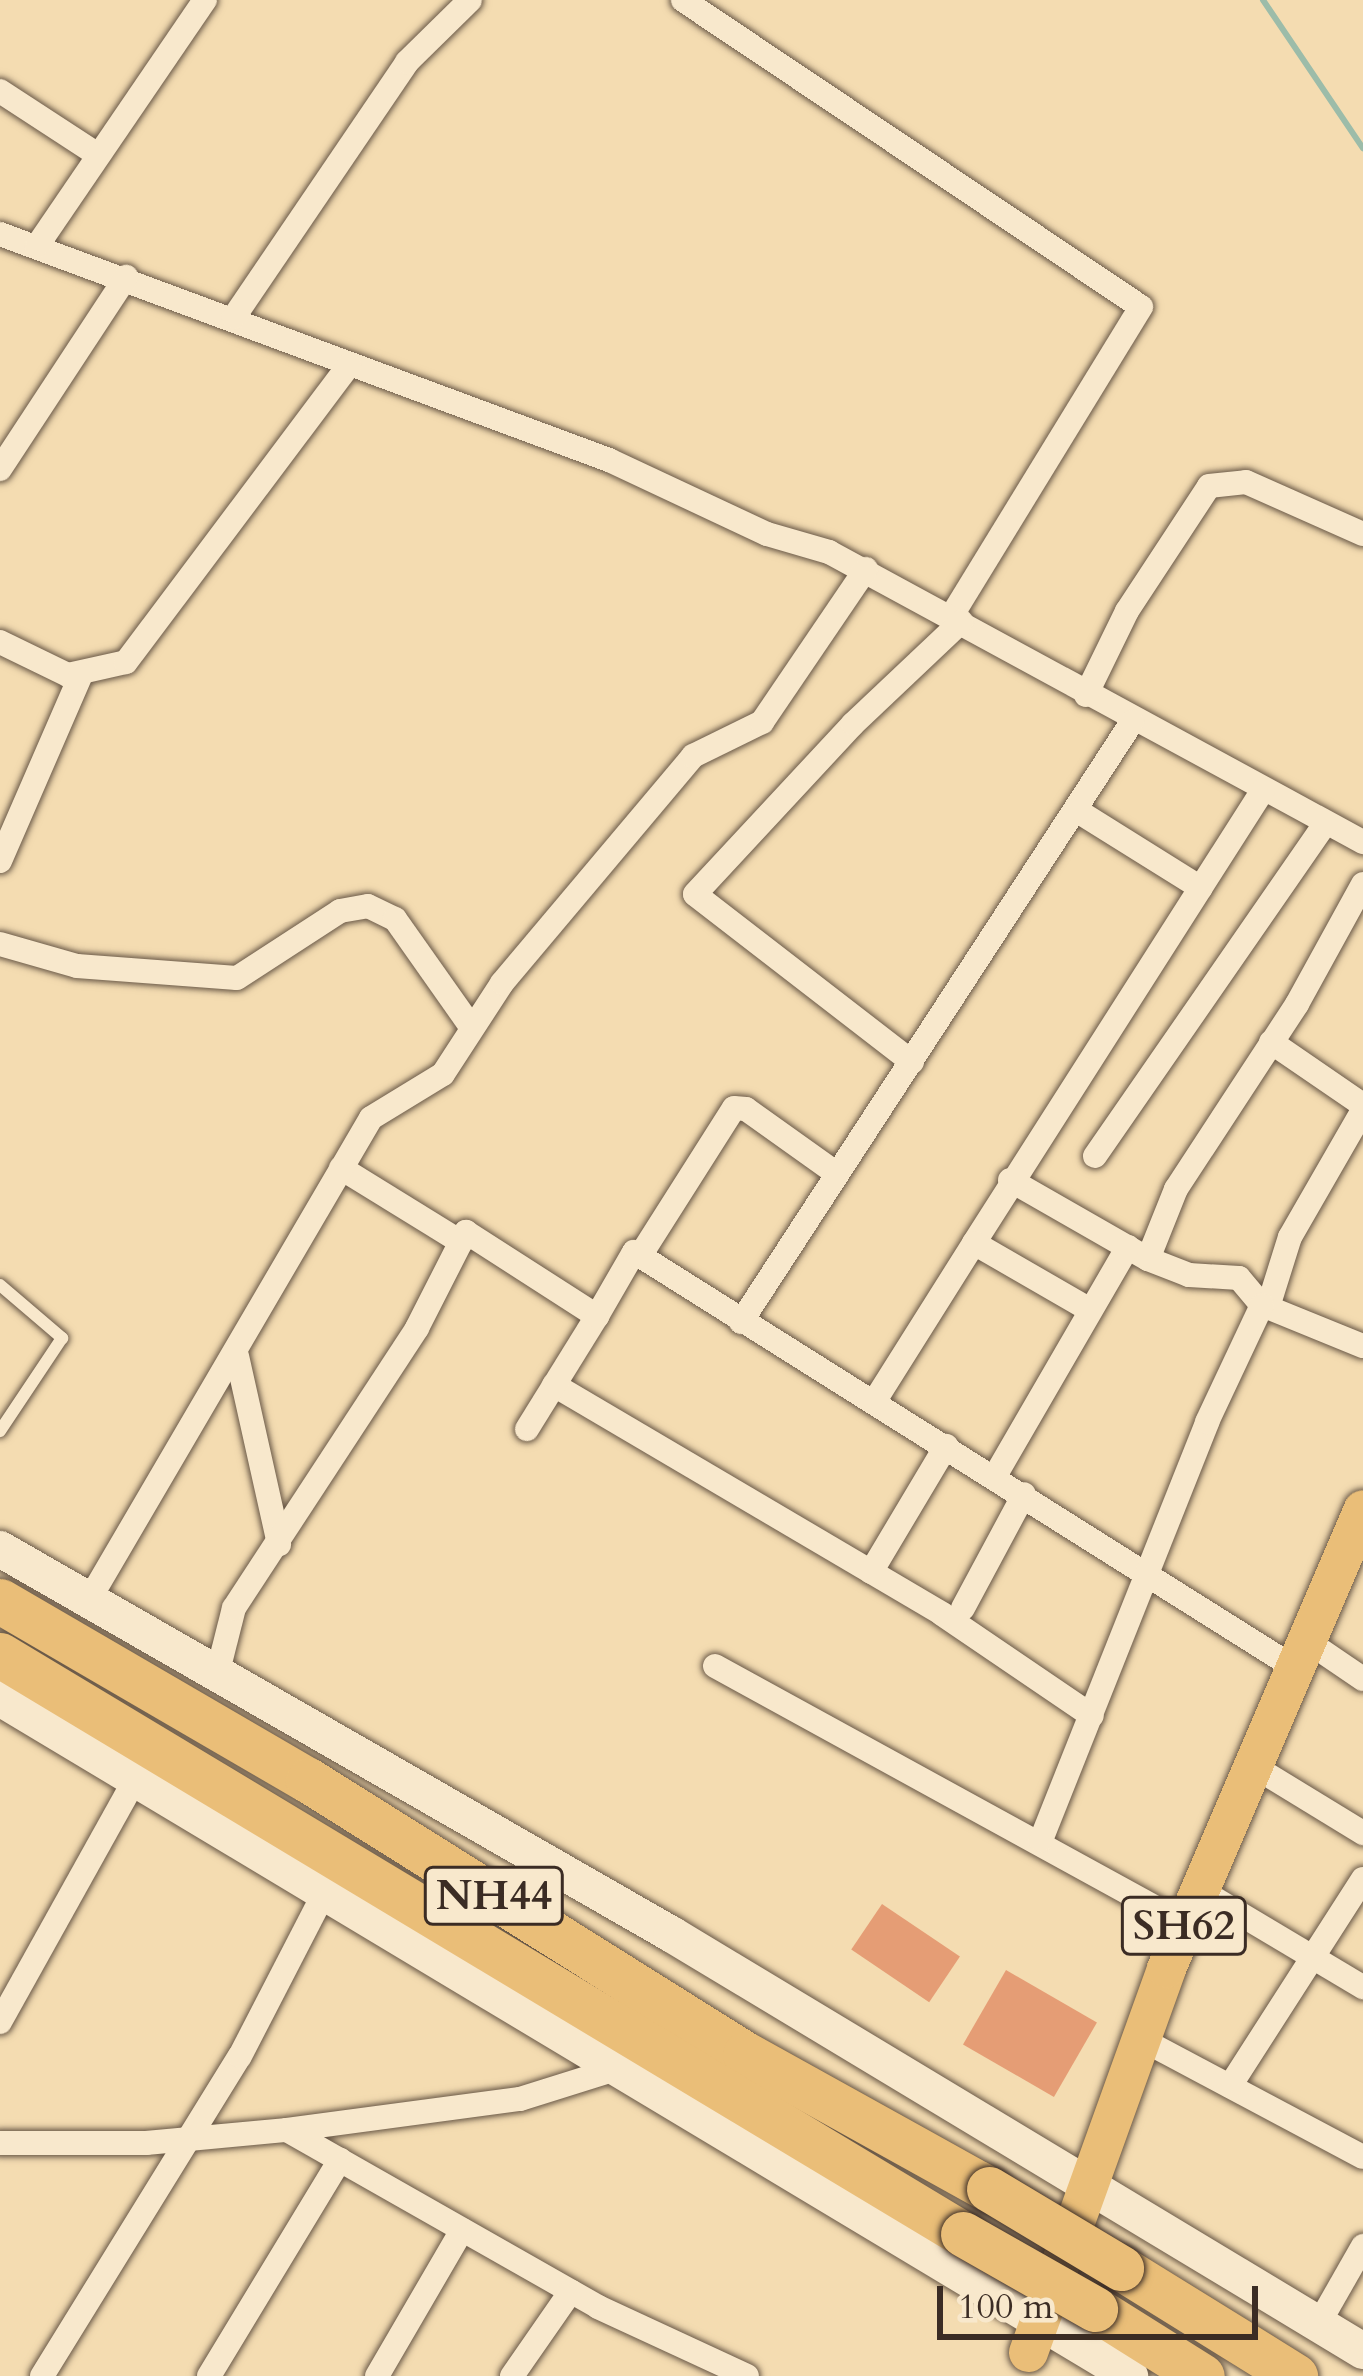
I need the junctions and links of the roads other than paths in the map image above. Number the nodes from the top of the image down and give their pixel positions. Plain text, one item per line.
1 (206, 0) edge
2 (470, 0) edge
3 (683, 0) edge
4 (715, 6) edge
5 (0, 91) edge
6 (98, 155) junction
7 (0, 234) edge
8 (37, 246) junction
9 (126, 277) junction
10 (234, 317) junction
11 (349, 364) junction
12 (0, 469) edge
13 (1363, 534) edge
14 (866, 569) junction
15 (956, 620) junction
16 (0, 642) edge
17 (81, 675) junction
18 (1085, 695) junction
19 (1132, 722) junction
20 (1263, 790) junction
21 (1076, 810) junction
22 (1326, 823) junction
23 (1363, 842) edge
24 (3, 843) edge
25 (1363, 884) edge
26 (1201, 888) junction
27 (0, 944) edge
28 (472, 1028) junction
29 (1271, 1042) junction
30 (911, 1062) junction
31 (1363, 1107) edge
32 (1095, 1156) dead end
33 (341, 1168) junction
34 (837, 1174) junction
35 (1010, 1180) junction
36 (460, 1242) junction
37 (974, 1243) junction
38 (1138, 1253) junction
39 (640, 1256) junction
40 (0, 1285) edge
41 (1265, 1306) junction
42 (1090, 1310) junction
43 (597, 1316) junction
44 (741, 1322) junction
45 (1363, 1346) edge
46 (237, 1356) junction
47 (554, 1385) junction
48 (874, 1402) junction
49 (527, 1429) dead end
50 (0, 1431) edge
51 (946, 1446) junction
52 (995, 1477) junction
53 (1024, 1494) junction
54 (1363, 1509) edge
55 (279, 1544) junction
56 (0, 1549) edge
57 (871, 1572) junction
58 (1148, 1577) junction
59 (89, 1600) junction
60 (0, 1601) edge
61 (963, 1608) dead end
62 (0, 1655) edge
63 (1304, 1656) junction
64 (715, 1666) dead end
65 (218, 1675) junction
66 (1363, 1679) edge
67 (0, 1698) edge
68 (1092, 1715) junction
69 (1255, 1767) junction
70 (135, 1779) junction
71 (1363, 1833) edge
72 (1041, 1840) junction
73 (1363, 1879) edge
74 (324, 1893) junction
75 (1193, 1907) junction
76 (1314, 1955) junction
77 (1363, 1987) edge
78 (4, 2007) edge
79 (1142, 2039) junction
80 (616, 2069) junction
81 (1230, 2086) junction
82 (287, 2130) junction
83 (189, 2140) junction
84 (0, 2143) edge
85 (1363, 2157) edge
86 (340, 2160) junction
87 (1087, 2186) junction
88 (462, 2230) junction
89 (1363, 2246) edge
90 (571, 2291) junction
91 (1318, 2325) junction
92 (1363, 2351) edge
93 (1026, 2356) edge
94 (41, 2376) edge
95 (209, 2376) edge
96 (377, 2376) edge
97 (512, 2376) edge
98 (747, 2376) edge
99 (1130, 2376) edge
100 (1202, 2376) edge
101 (1295, 2376) edge

1 - 6 street
2 - 10 street
3 - 4 street
4 - 15 street
5 - 6 street
6 - 8 street
7 - 8 street
8 - 9 street
9 - 10 street
9 - 12 street
10 - 11 street
11 - 14 street
11 - 17 street
13 - 18 street
14 - 15 street
14 - 28 street
15 - 18 street
15 - 30 street
16 - 17 street
17 - 24 street
18 - 19 street
19 - 20 street
19 - 21 street
20 - 22 street
20 - 26 street
21 - 26 street
21 - 30 street
22 - 23 street
22 - 32 street
25 - 29 street
26 - 35 street
27 - 28 street
28 - 33 street
29 - 31 street
29 - 38 street
30 - 34 street
31 - 41 street
33 - 36 street
33 - 46 street
34 - 39 street
34 - 44 street
35 - 37 street
35 - 38 street
36 - 43 street
36 - 55 street
37 - 42 street
37 - 48 street
38 - 41 street
38 - 42 street
39 - 43 street
39 - 44 street
40 - 50 lane
41 - 45 street
41 - 58 street
42 - 52 street
43 - 47 street
44 - 48 street
46 - 55 street
46 - 59 street
47 - 49 street
47 - 57 street
48 - 51 street
51 - 52 street
51 - 57 street
52 - 53 street
53 - 58 street
53 - 61 street
54 - 63 main road, SH62
55 - 65 street
56 - 59 street
57 - 68 street
58 - 63 street
58 - 68 street
59 - 65 street
60 - 101 highway, NH44, bridge
62 - 100 highway, NH44, bridge
63 - 66 street
63 - 69 main road, SH62
64 - 72 street
65 - 87 street
67 - 70 street
68 - 72 street
69 - 71 street
69 - 75 main road, SH62
70 - 74 street
70 - 78 street
72 - 75 street
73 - 76 street
74 - 80 street
74 - 83 street
75 - 76 street
75 - 79 main road, SH62
76 - 77 street
76 - 81 street
79 - 81 street
79 - 87 main road, SH62
80 - 82 street
80 - 93 street
81 - 85 street
82 - 83 street
82 - 86 street
83 - 84 street
83 - 94 street
86 - 88 street
86 - 95 street
87 - 91 street
87 - 93 main road, SH62
88 - 90 street
88 - 96 street
89 - 91 street
90 - 97 street
90 - 98 street
91 - 92 street
93 - 99 street

